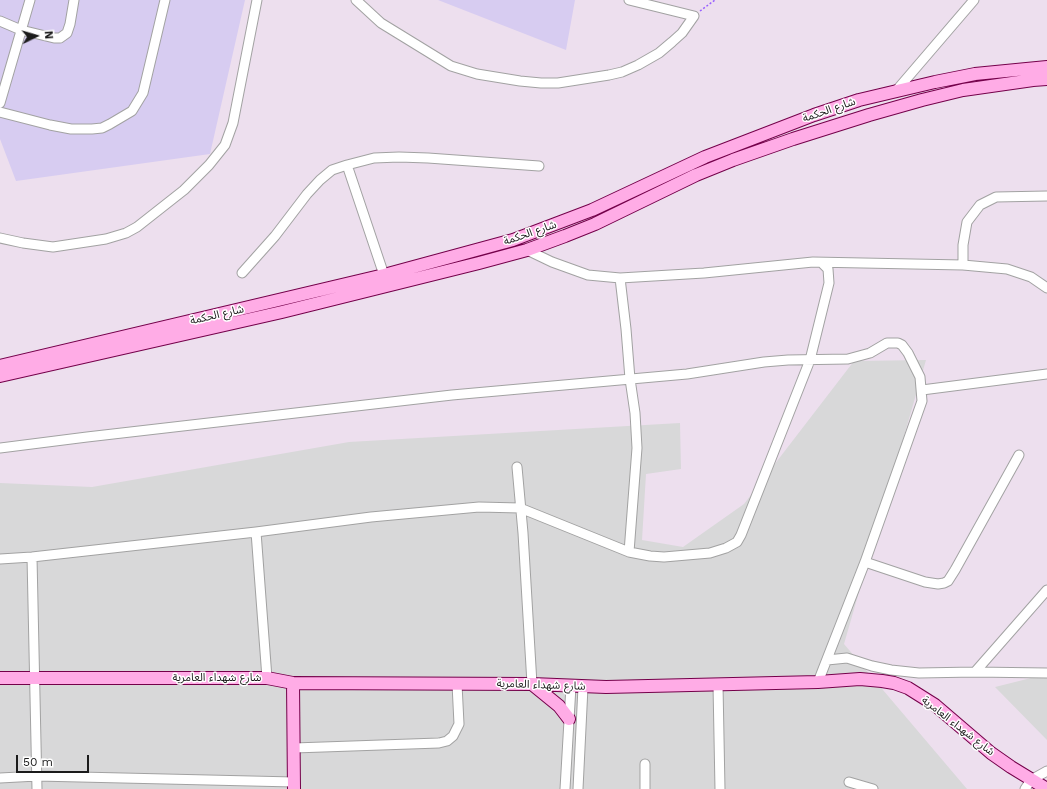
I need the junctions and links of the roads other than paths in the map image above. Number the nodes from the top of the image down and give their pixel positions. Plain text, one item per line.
1 (30, 0) edge
2 (74, 0) edge
3 (165, 0) edge
4 (257, 0) edge
5 (356, 0) edge
6 (629, 0) edge
7 (974, 0) edge
8 (0, 21) edge
9 (21, 30) junction
10 (1047, 67) edge
11 (1047, 79) edge
12 (896, 91) junction
13 (0, 103) edge
14 (0, 112) edge
15 (347, 165) junction
16 (539, 166) dead end
17 (1047, 196) edge
18 (0, 238) edge
19 (527, 250) junction
20 (822, 262) junction
21 (963, 264) junction
22 (242, 273) dead end
23 (384, 275) junction
24 (620, 278) junction
25 (1047, 288) edge
26 (810, 360) junction
27 (0, 366) edge
28 (1047, 374) edge
29 (0, 376) edge
30 (630, 379) junction
31 (922, 390) junction
32 (0, 448) edge
33 (1019, 455) dead end
34 (517, 468) dead end
35 (520, 508) junction
36 (256, 532) junction
37 (629, 552) junction
38 (32, 557) junction
39 (0, 559) edge
40 (865, 562) junction
41 (1047, 590) edge
42 (827, 660) junction
43 (975, 672) junction
44 (1047, 673) edge
45 (0, 678) edge
46 (34, 678) junction
47 (267, 678) junction
48 (818, 682) junction
49 (293, 683) junction
50 (457, 684) junction
51 (532, 684) junction
52 (718, 685) junction
53 (577, 687) junction
54 (569, 719) junction
55 (294, 748) junction
56 (645, 764) dead end
57 (1047, 771) edge
58 (37, 776) junction
59 (0, 778) edge
60 (849, 782) dead end
61 (183, 784) edge
62 (1028, 784) edge
63 (294, 785) edge
64 (37, 789) edge
65 (565, 789) edge
66 (578, 789) edge
67 (645, 789) edge
68 (720, 789) edge
69 (873, 789) edge
70 (1047, 789) edge

1 - 9 street
2 - 9 street
3 - 14 street
4 - 18 street
5 - 6 street
7 - 12 street
8 - 9 street
9 - 13 street
10 - 12 street, شارع الحكمة
11 - 19 street, شارع الحكمة
12 - 23 street, شارع الحكمة
15 - 16 street
15 - 22 street
15 - 23 street
17 - 21 street
19 - 24 street
19 - 29 street, شارع الحكمة
20 - 21 street
20 - 24 street
20 - 26 street
21 - 25 street
23 - 27 street, شارع الحكمة
24 - 30 street
26 - 30 street
26 - 31 street
26 - 37 street
28 - 31 street
30 - 32 street
30 - 37 street
31 - 40 street
33 - 40 street
34 - 35 street
35 - 36 street
35 - 37 street
35 - 51 street
36 - 38 street
36 - 47 street
38 - 39 street
38 - 46 street
40 - 42 street
41 - 43 street
42 - 43 street
42 - 48 street
43 - 44 street
45 - 46 street, شارع شهداء العامرية
46 - 47 street, شارع شهداء العامرية
46 - 58 street
47 - 49 street, شارع شهداء العامرية
48 - 52 street, شارع شهداء العامرية
48 - 62 street, شارع شهداء العامرية
49 - 50 street, شارع شهداء العامرية
49 - 55 street
50 - 51 street, شارع شهداء العامرية
50 - 55 street
51 - 53 street, شارع شهداء العامرية
51 - 54 street
52 - 53 street, شارع شهداء العامرية
52 - 68 street
53 - 54 street
53 - 66 street
54 - 65 street
55 - 63 street
56 - 67 street
57 - 62 street
58 - 59 street
58 - 61 street
58 - 64 street
60 - 69 street
61 - 63 street
62 - 70 street, شارع شهداء العامرية

